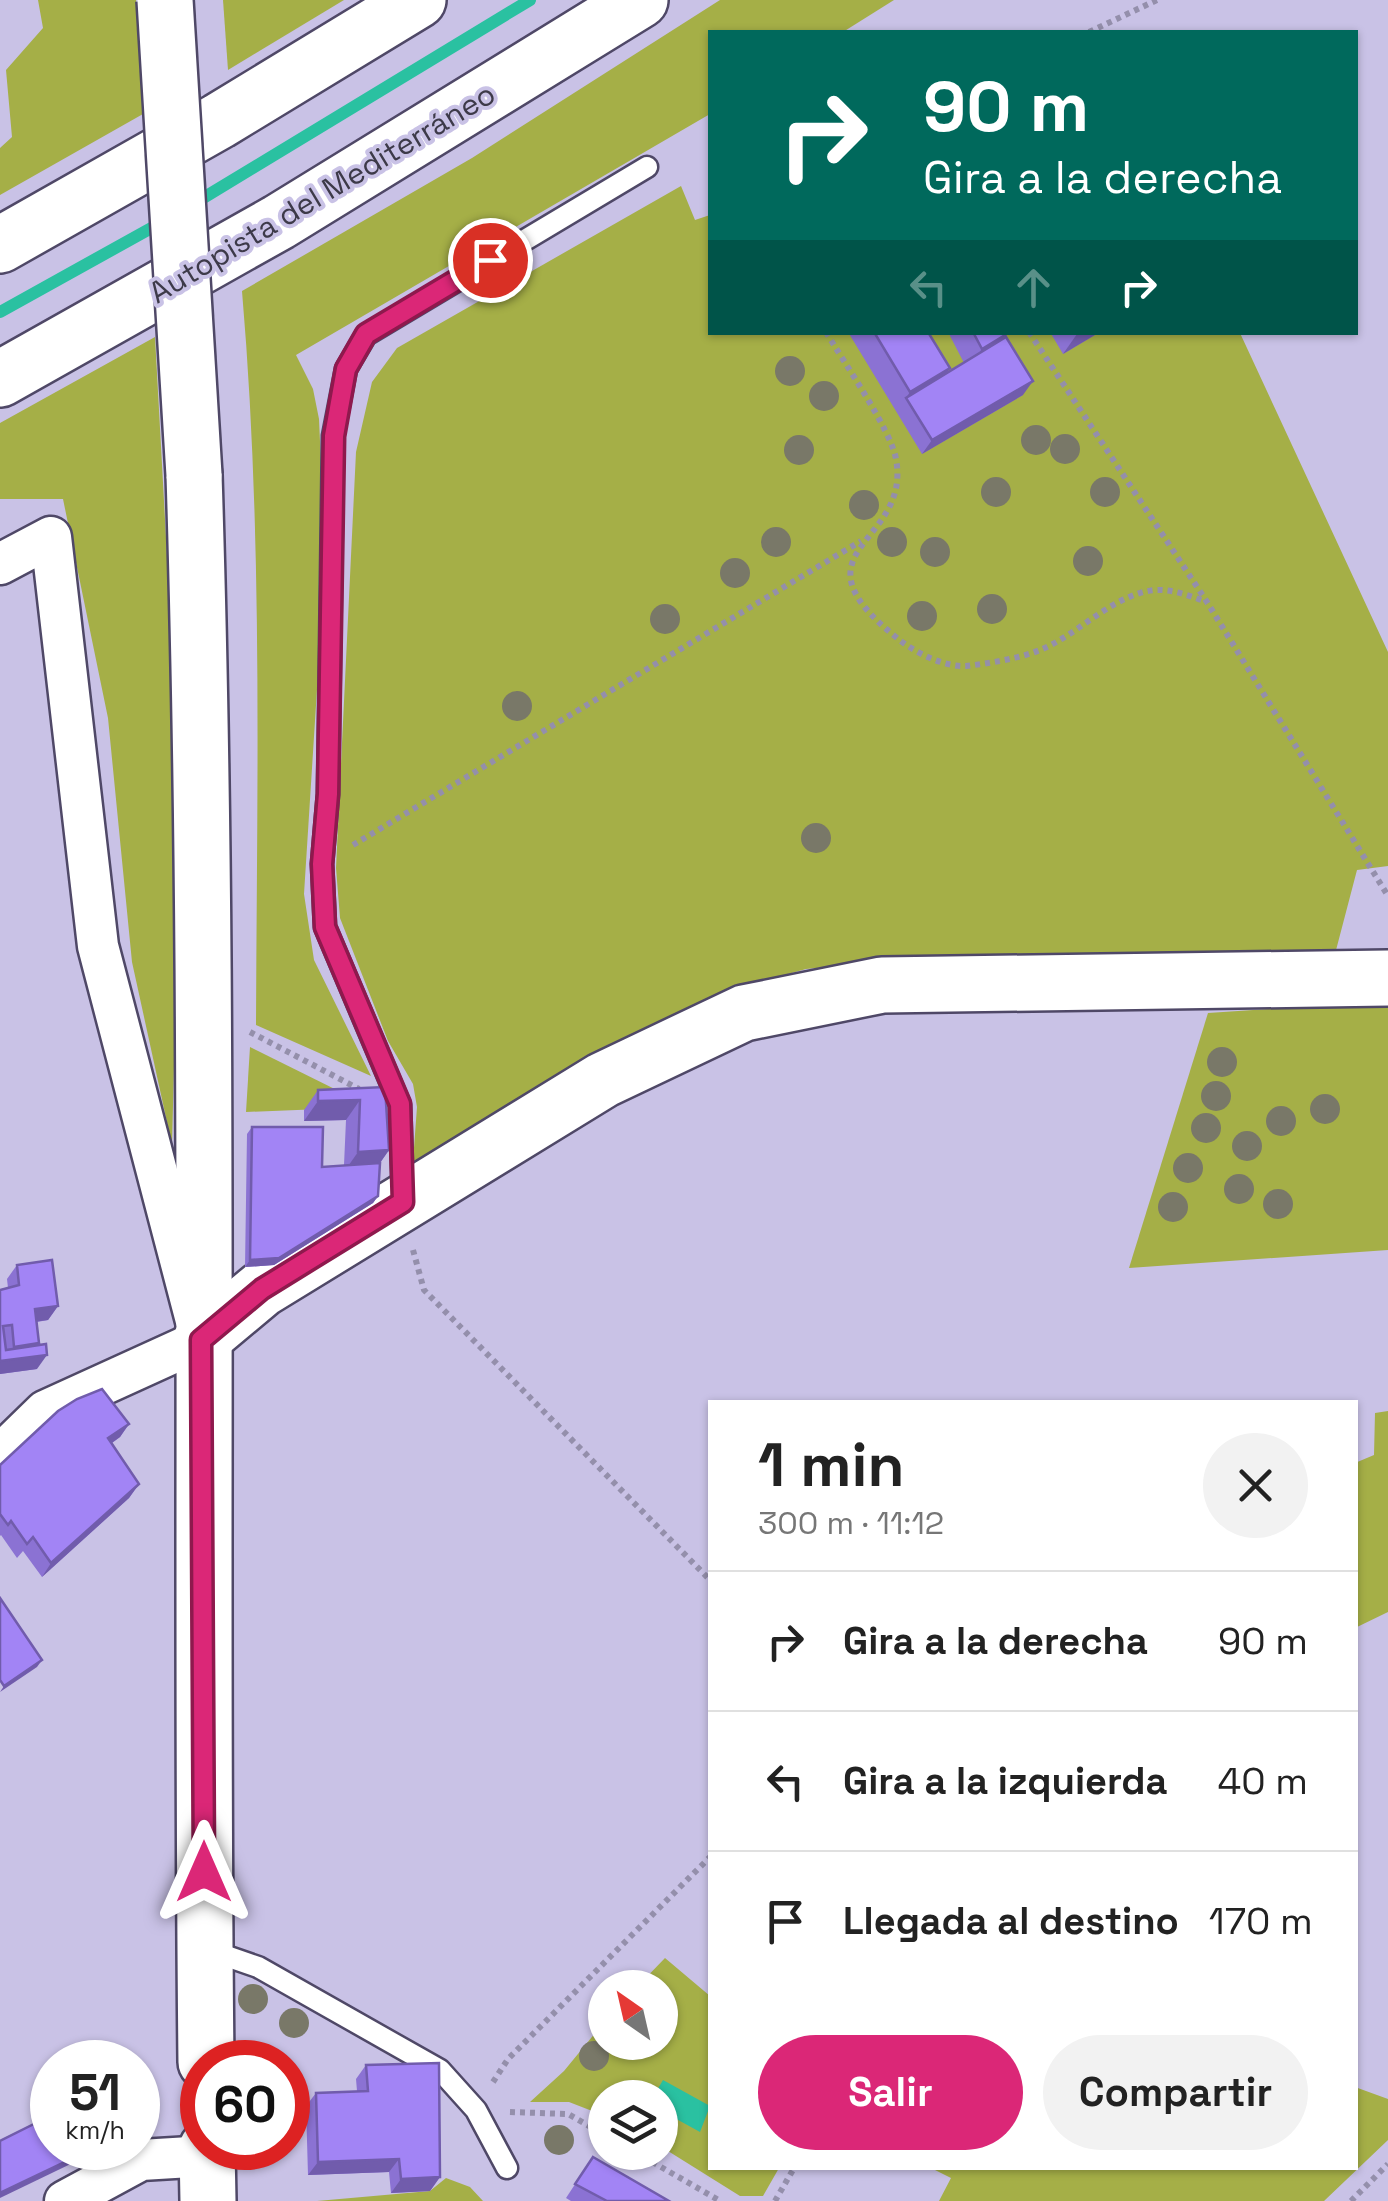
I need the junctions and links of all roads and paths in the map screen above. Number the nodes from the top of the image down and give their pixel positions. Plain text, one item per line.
1 (165, 0) edge
2 (418, 0) edge
3 (640, 0) edge
4 (1157, 0) edge
5 (1093, 30) edge
6 (647, 168) dead end
7 (0, 244) edge
8 (828, 335) edge
9 (1031, 335) edge
10 (0, 379) edge
11 (865, 538) junction
12 (0, 564) edge
13 (1206, 602) junction
14 (322, 864) junction
15 (1388, 896) edge
16 (1388, 978) edge
17 (244, 1029) dead end
18 (361, 1090) edge
19 (403, 1202) junction
20 (201, 1340) junction
21 (0, 1455) edge
22 (708, 1578) edge
23 (708, 1858) edge
24 (204, 1948) junction
25 (206, 2040) edge
26 (476, 2110) junction
27 (588, 2126) edge
28 (1388, 2164) edge
29 (180, 2165) edge
30 (506, 2168) dead end
31 (666, 2170) edge
32 (793, 2170) edge
33 (65, 2201) edge
34 (720, 2201) edge
35 (775, 2201) edge
36 (1351, 2201) edge

1 - 20 main road, bridge
2 - 7 main road
3 - 10 main road, Autopista del Mediterráneo
4 - 5 path
6 - 14 lane
8 - 11 path
9 - 13 path
11 - 13 path
11 - 14 path
12 - 20 street
13 - 15 path
14 - 19 lane
16 - 19 main road
17 - 18 path
19 - 20 main road
19 - 22 path
20 - 21 street
20 - 24 main road
23 - 26 path
24 - 25 main road
24 - 26 lane
26 - 27 path
26 - 30 lane
28 - 36 path
29 - 33 street
31 - 34 path
32 - 35 path

